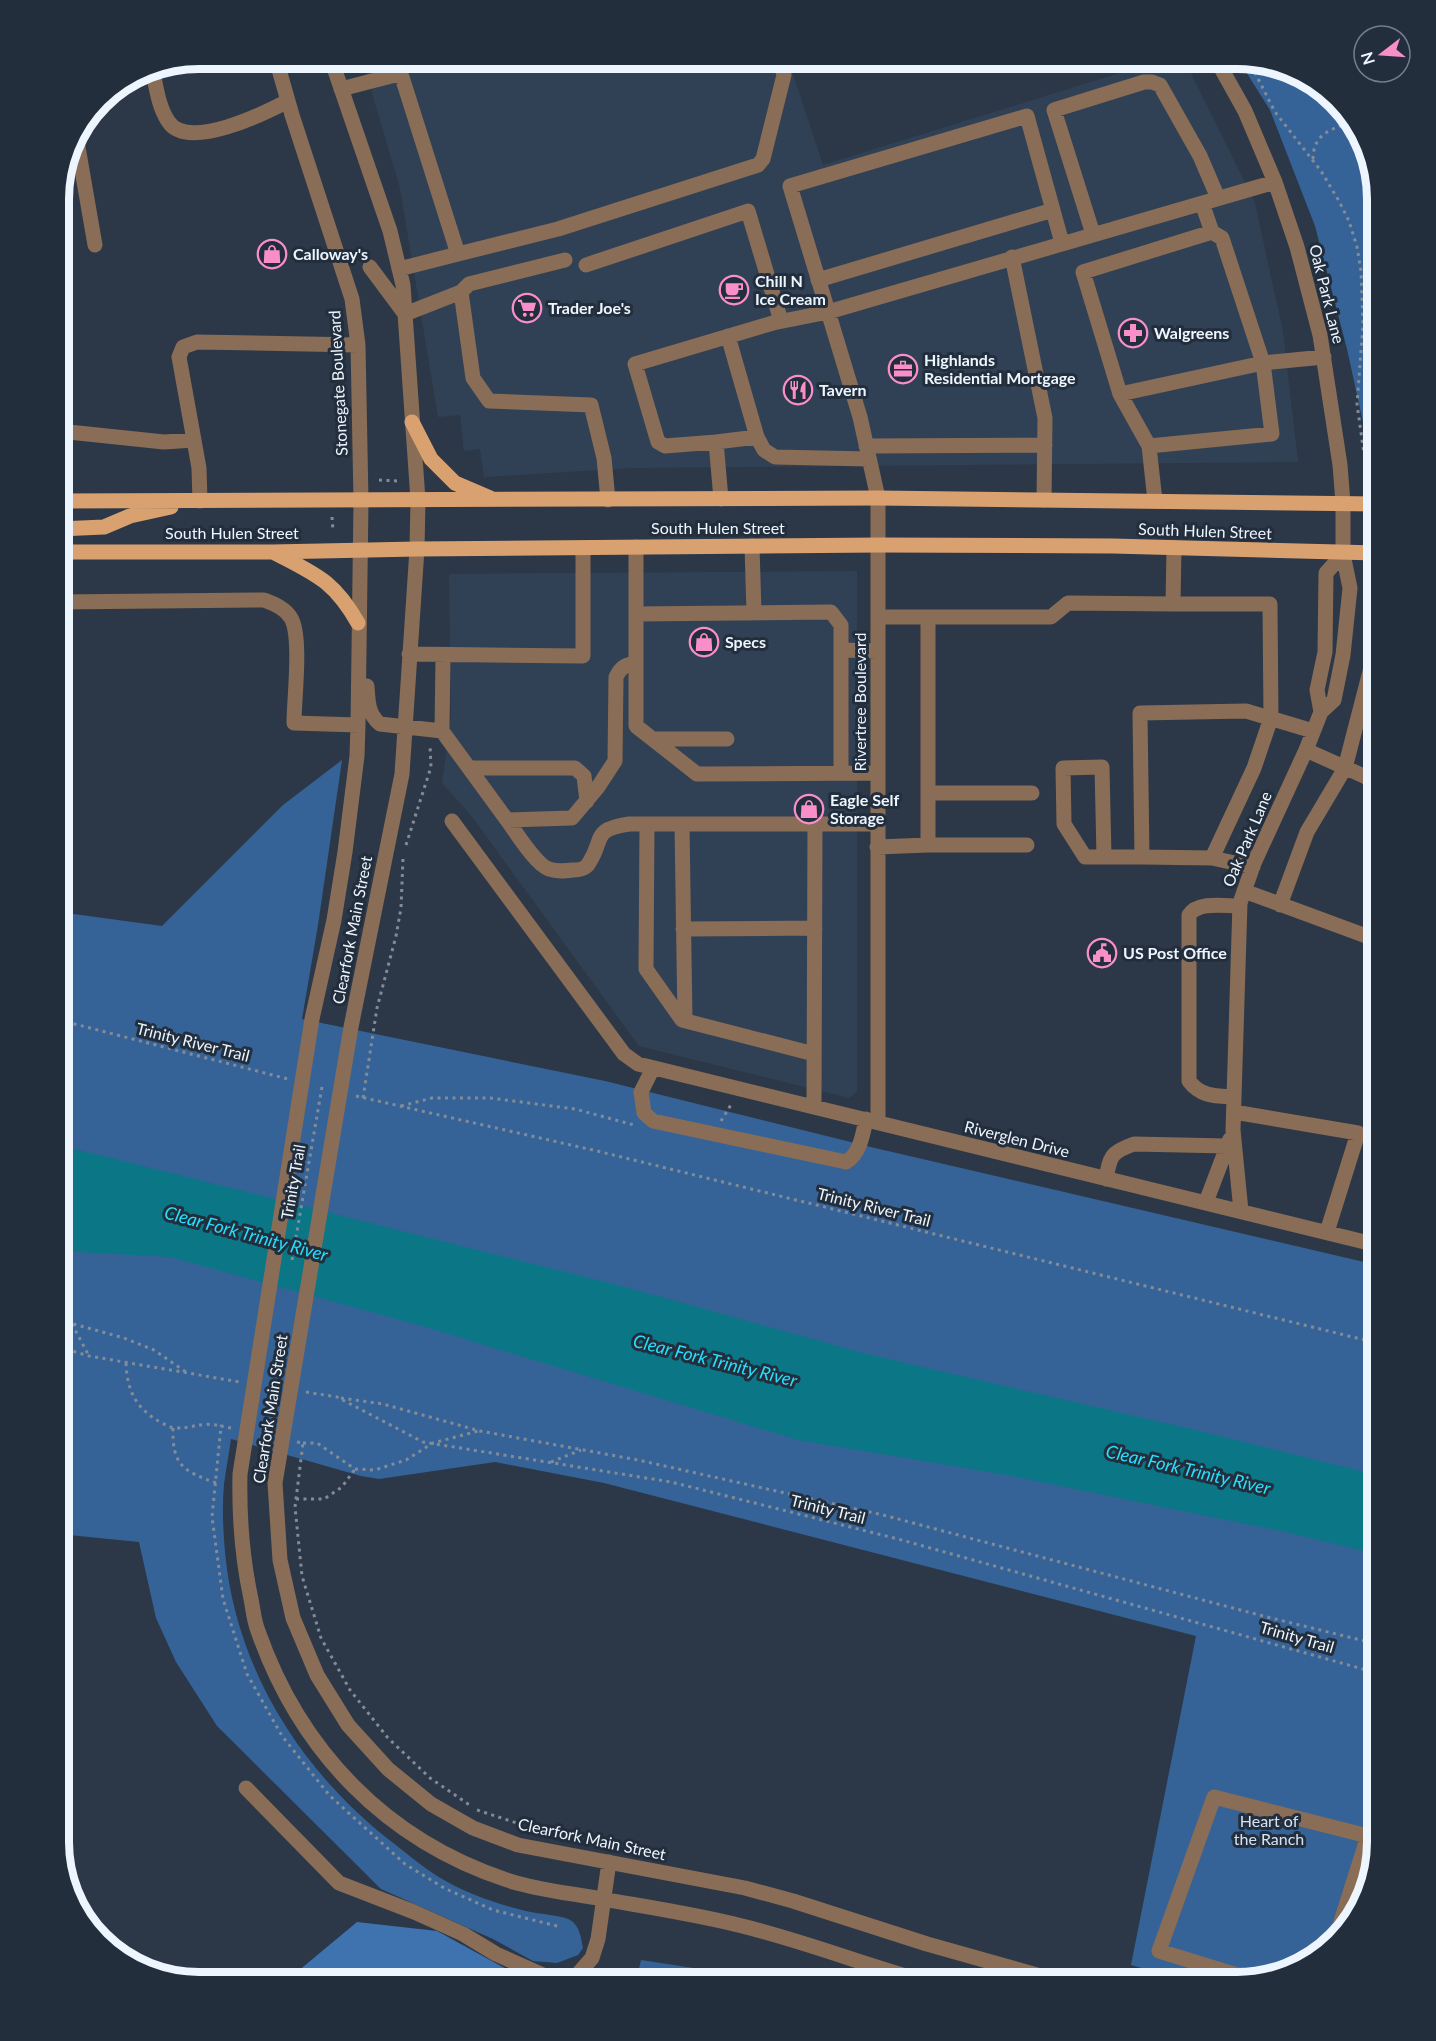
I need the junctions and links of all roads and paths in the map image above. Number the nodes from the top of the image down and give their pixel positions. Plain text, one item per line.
1 (277, 69) edge
2 (334, 69) edge
3 (782, 69) edge
4 (1222, 69) edge
5 (1254, 70) edge
6 (154, 77) edge
7 (340, 89) junction
8 (288, 101) junction
9 (1343, 125) edge
10 (79, 150) edge
11 (1313, 161) junction
12 (1275, 182) junction
13 (1218, 198) junction
14 (1202, 203) junction
15 (1053, 210) junction
16 (1212, 232) junction
17 (1093, 234) junction
18 (1062, 243) junction
19 (95, 245) dead end
20 (458, 254) junction
21 (1012, 257) junction
22 (565, 260) dead end
23 (586, 265) dead end
24 (370, 267) dead end
25 (399, 269) junction
26 (818, 280) junction
27 (461, 292) junction
28 (828, 312) junction
29 (405, 314) junction
30 (781, 321) junction
31 (729, 336) junction
32 (358, 345) junction
33 (1324, 357) junction
34 (1263, 363) junction
35 (1120, 394) junction
36 (412, 422) junction
37 (69, 432) edge
38 (757, 437) junction
39 (194, 440) junction
40 (716, 442) junction
41 (1045, 445) junction
42 (1149, 446) junction
43 (868, 452) junction
44 (1367, 461) edge
45 (380, 480) dead end
46 (399, 481) dead end
47 (878, 498) junction
48 (721, 499) junction
49 (418, 500) junction
50 (496, 500) junction
51 (608, 500) junction
52 (1044, 500) junction
53 (69, 501) edge
54 (200, 501) junction
55 (361, 501) junction
56 (1155, 501) junction
57 (1343, 504) junction
58 (1367, 504) edge
59 (332, 517) dead end
60 (69, 529) edge
61 (333, 531) dead end
62 (879, 545) junction
63 (752, 546) junction
64 (636, 547) junction
65 (583, 548) junction
66 (1174, 548) junction
67 (417, 549) junction
68 (361, 550) junction
69 (69, 552) edge
70 (272, 552) junction
71 (1367, 553) edge
72 (1342, 554) junction
73 (69, 602) edge
74 (1173, 604) junction
75 (754, 613) junction
76 (636, 614) junction
77 (878, 617) junction
78 (928, 617) junction
79 (358, 623) junction
80 (358, 649) junction
81 (841, 650) junction
82 (878, 651) junction
83 (409, 654) junction
84 (443, 656) junction
85 (636, 663) junction
86 (1367, 683) edge
87 (1321, 712) junction
88 (1271, 718) junction
89 (358, 725) junction
90 (404, 728) junction
91 (434, 730) junction
92 (1313, 731) junction
93 (727, 738) dead end
94 (653, 739) junction
95 (1306, 750) junction
96 (470, 768) junction
97 (1345, 768) junction
98 (841, 773) junction
99 (878, 773) junction
100 (1367, 778) edge
101 (928, 793) junction
102 (1032, 793) dead end
103 (587, 801) junction
104 (452, 820) dead end
105 (507, 820) junction
106 (647, 824) junction
107 (815, 824) junction
108 (877, 824) junction
109 (682, 825) junction
110 (928, 845) junction
111 (1027, 845) dead end
112 (877, 847) junction
113 (1104, 857) junction
114 (1142, 857) junction
115 (1212, 858) junction
116 (1253, 867) junction
117 (1242, 899) junction
118 (1280, 905) junction
119 (815, 928) junction
120 (684, 929) junction
121 (1367, 936) edge
122 (685, 1021) junction
123 (69, 1023) edge
124 (814, 1053) junction
125 (651, 1067) junction
126 (293, 1080) dead end
127 (312, 1085) dead end
128 (740, 1089) junction
129 (1234, 1104) junction
130 (400, 1106) junction
131 (814, 1107) junction
132 (872, 1121) junction
133 (644, 1128) dead end
134 (706, 1131) junction
135 (1233, 1131) junction
136 (1227, 1146) junction
137 (1106, 1179) junction
138 (1206, 1202) junction
139 (1241, 1211) junction
140 (1327, 1232) junction
141 (1367, 1242) edge
142 (292, 1260) dead end
143 (69, 1323) edge
144 (72, 1324) junction
145 (1367, 1341) edge
146 (69, 1350) edge
147 (89, 1356) junction
148 (126, 1362) junction
149 (188, 1373) junction
150 (250, 1383) dead end
151 (304, 1392) dead end
152 (337, 1398) junction
153 (221, 1426) junction
154 (173, 1428) junction
155 (241, 1430) dead end
156 (480, 1431) junction
157 (293, 1441) dead end
158 (303, 1443) junction
159 (433, 1443) junction
160 (582, 1450) junction
161 (549, 1462) junction
162 (355, 1469) junction
163 (216, 1483) junction
164 (296, 1499) junction
165 (1367, 1642) edge
166 (1367, 1670) edge
167 (246, 1788) dead end
168 (577, 1833) dead end
169 (1367, 1835) edge
170 (1366, 1855) edge
171 (609, 1862) junction
172 (603, 1899) junction
173 (1344, 1916) edge
174 (561, 1927) dead end
175 (536, 1972) edge
176 (580, 1972) edge
177 (895, 1972) edge
178 (1026, 1972) edge
179 (1227, 1972) edge

1 - 8 street, Stonegate Boulevard
2 - 7 street
3 - 20 street
4 - 12 street, Oak Park Lane
5 - 11 path
6 - 8 street
7 - 20 street
7 - 25 street
8 - 32 street, Stonegate Boulevard
9 - 11 path
10 - 19 street
11 - 44 path
12 - 13 street
12 - 33 street, Oak Park Lane
13 - 14 street
13 - 17 street
14 - 16 street
14 - 17 street
15 - 18 street
15 - 26 street
15 - 26 street, Rivertree Boulevard
16 - 34 street
16 - 35 street
17 - 18 street
18 - 21 street
20 - 25 street
21 - 28 street
21 - 41 street
22 - 27 street
23 - 30 street
24 - 29 street
25 - 29 street
26 - 28 street, Rivertree Boulevard
27 - 29 street
27 - 51 street
28 - 30 street
28 - 43 street, Rivertree Boulevard
29 - 36 street
30 - 31 street
31 - 38 street
31 - 40 street
32 - 39 street
32 - 55 street, Stonegate Boulevard
33 - 34 street
33 - 57 street, Oak Park Lane
34 - 35 street
34 - 42 street
35 - 42 street
36 - 49 street
36 - 50 main road
37 - 39 street
38 - 40 street
38 - 43 street
39 - 54 street
40 - 48 street
41 - 43 street
41 - 52 street
42 - 56 street
43 - 47 street, Rivertree Boulevard
45 - 46 path
47 - 48 main road, South Hulen Street
47 - 52 main road, South Hulen Street
47 - 62 street, Rivertree Boulevard
48 - 51 main road, South Hulen Street
49 - 50 main road, South Hulen Street
49 - 55 main road, South Hulen Street
49 - 67 street, Clearfork Main Street
50 - 51 main road, South Hulen Street
52 - 56 main road, South Hulen Street
53 - 54 main road, South Hulen Street
54 - 55 main road, South Hulen Street
54 - 60 main road
55 - 68 street, Clearfork Main Street
56 - 57 main road, South Hulen Street
57 - 58 main road, South Hulen Street
57 - 72 street, Oak Park Lane
59 - 61 path
62 - 63 main road, South Hulen Street
62 - 66 main road, South Hulen Street
62 - 77 street, Rivertree Boulevard
63 - 64 main road, South Hulen Street
63 - 75 street
64 - 65 main road, South Hulen Street
64 - 76 street
65 - 67 main road, South Hulen Street
65 - 84 street
66 - 72 main road, South Hulen Street
66 - 74 street
67 - 68 main road, South Hulen Street
67 - 83 street, Clearfork Main Street
68 - 70 main road, South Hulen Street
68 - 79 street, Clearfork Main Street
69 - 70 main road, South Hulen Street
70 - 79 main road
71 - 72 main road, South Hulen Street
72 - 87 street, Oak Park Lane
72 - 87 street, Oak Park Lane
73 - 89 street
74 - 78 street
74 - 88 street
75 - 76 street
75 - 81 street
76 - 85 street
77 - 78 street
77 - 82 street, Rivertree Boulevard
78 - 101 street
79 - 80 street, Clearfork Main Street
80 - 89 street, Clearfork Main Street
80 - 90 street
81 - 82 street
81 - 98 street
82 - 99 street, Rivertree Boulevard
83 - 84 street
83 - 90 street, Clearfork Main Street
84 - 91 street
85 - 94 street
85 - 103 street
86 - 97 street
87 - 92 street, Oak Park Lane
88 - 92 street
88 - 114 street
88 - 115 street
89 - 172 street, Clearfork Main Street
90 - 91 street
90 - 171 street, Clearfork Main Street
91 - 96 street
91 - 130 path, Trinity River Trail
92 - 95 street, Oak Park Lane
93 - 94 street
94 - 98 street
95 - 97 street
95 - 116 street, Oak Park Lane
96 - 103 street
96 - 105 street
97 - 100 street
97 - 118 street
98 - 99 street
99 - 108 street, Rivertree Boulevard
101 - 102 street
101 - 110 street
103 - 105 street
104 - 125 street, Riverglen Drive
105 - 106 street
106 - 109 street
106 - 122 street
107 - 108 street
107 - 109 street
107 - 119 street
108 - 112 street, Rivertree Boulevard
109 - 120 street
110 - 111 street
110 - 112 street
112 - 132 street, Rivertree Boulevard
113 - 113 street
113 - 114 street
114 - 115 street
115 - 116 street
116 - 117 street, Oak Park Lane
117 - 118 street
117 - 129 street, Oak Park Lane
117 - 129 street
118 - 121 street
119 - 120 street
119 - 124 street
120 - 122 street
122 - 124 street
123 - 126 path, Trinity River Trail
124 - 131 street
125 - 128 street, Riverglen Drive
125 - 134 street
127 - 142 path, Trinity Trail
128 - 131 street, Riverglen Drive
128 - 134 path
129 - 135 street, Oak Park Lane
129 - 140 street
130 - 133 path
130 - 145 path, Trinity River Trail
131 - 132 street, Riverglen Drive
132 - 134 street, Rivertree Boulevard
132 - 137 street, Riverglen Drive
135 - 136 street, Oak Park Lane
135 - 139 street, Oak Park Lane
136 - 137 street
136 - 138 street, Oak Park Lane
137 - 138 street, Riverglen Drive
138 - 139 street, Riverglen Drive
139 - 140 street, Riverglen Drive
140 - 141 street, Riverglen Drive
143 - 144 path
144 - 147 path
144 - 149 path
146 - 147 path
147 - 148 path
148 - 149 path
148 - 154 path
149 - 150 path
151 - 152 path, Trinity Trail
152 - 156 path
152 - 159 path, Trinity Trail
153 - 154 path
153 - 155 path
153 - 163 path
154 - 163 path
156 - 159 path
156 - 160 path
157 - 158 path
158 - 162 path
158 - 164 path
159 - 161 path, Trinity Trail
159 - 162 path
160 - 161 path
160 - 165 path
161 - 166 path, Trinity Trail
162 - 164 path
163 - 174 path
164 - 168 path
167 - 175 street
169 - 179 street
170 - 173 street
171 - 172 street
171 - 178 street, Clearfork Main Street
172 - 176 street
172 - 177 street, Clearfork Main Street

